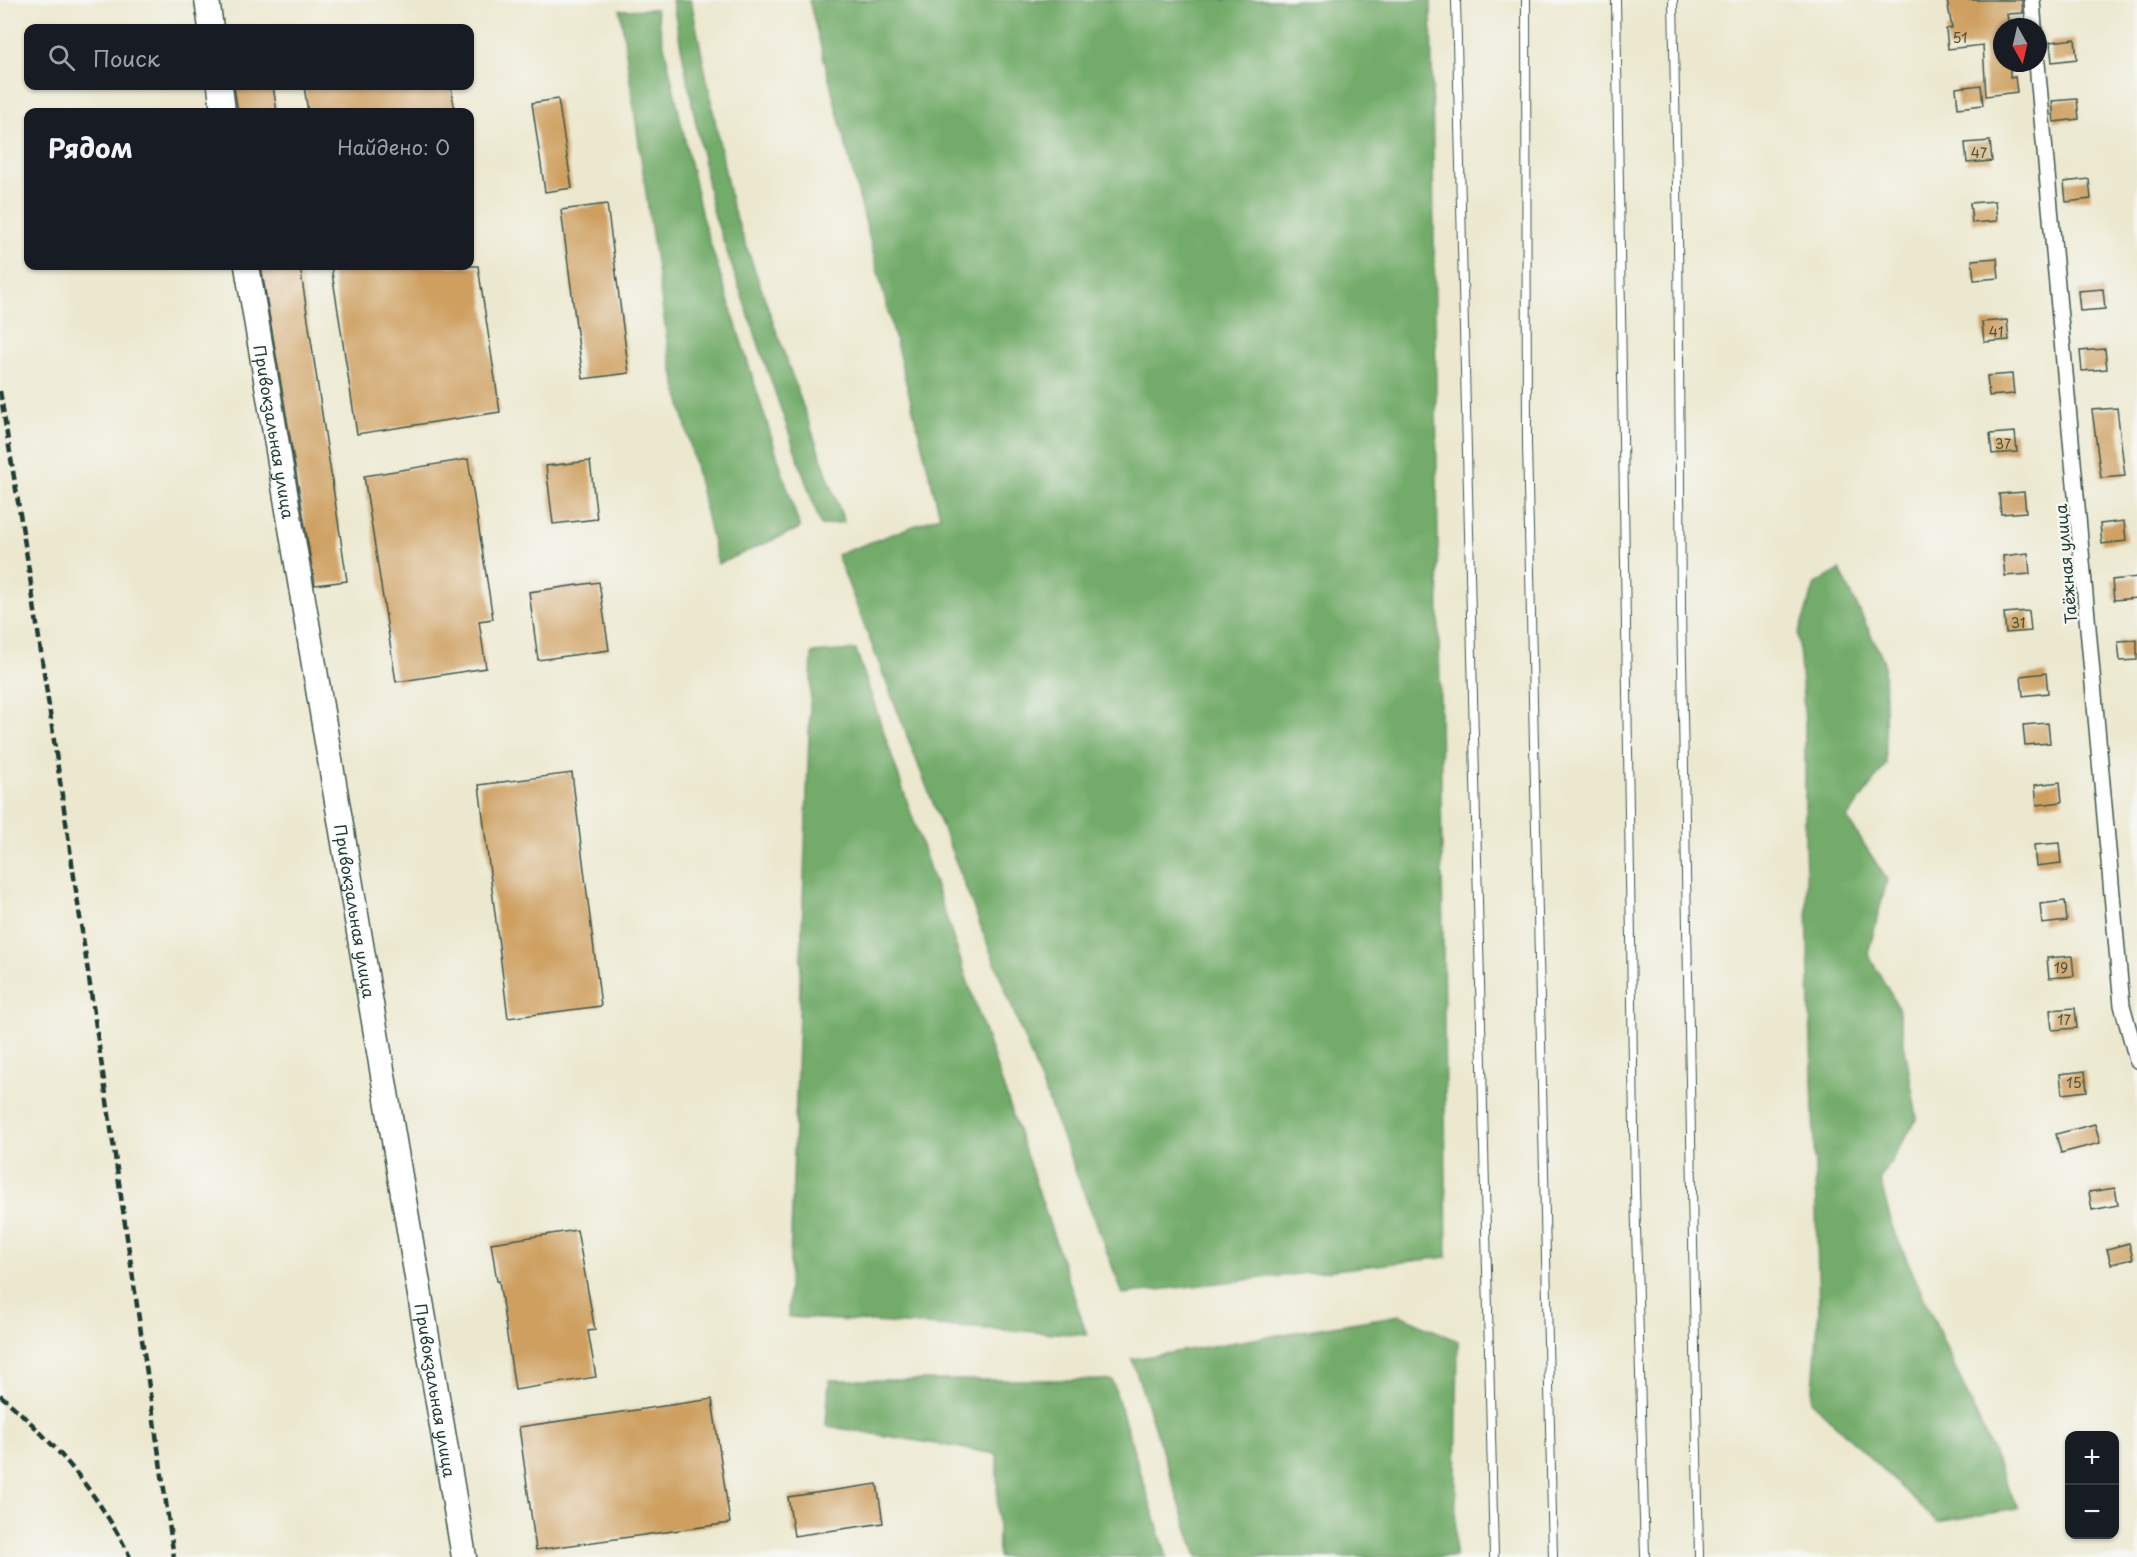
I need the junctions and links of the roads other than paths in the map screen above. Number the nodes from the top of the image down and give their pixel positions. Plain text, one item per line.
1 (207, 0) edge
2 (1456, 0) edge
3 (1526, 0) edge
4 (1616, 0) edge
5 (1673, 0) edge
6 (2032, 0) edge
7 (2033, 18) edge
8 (211, 24) edge
9 (2038, 72) edge
10 (221, 90) edge
11 (223, 108) edge
12 (248, 270) edge
13 (2137, 1060) edge
14 (464, 1557) edge
15 (1494, 1557) edge
16 (1553, 1557) edge
17 (1645, 1557) edge
18 (1700, 1557) edge

1 - 8 main road
2 - 15 lane
3 - 16 lane
4 - 17 lane
5 - 18 lane
6 - 7 street
9 - 13 street, Таёжная улица
10 - 11 main road
12 - 14 main road, Привокзальная улица

